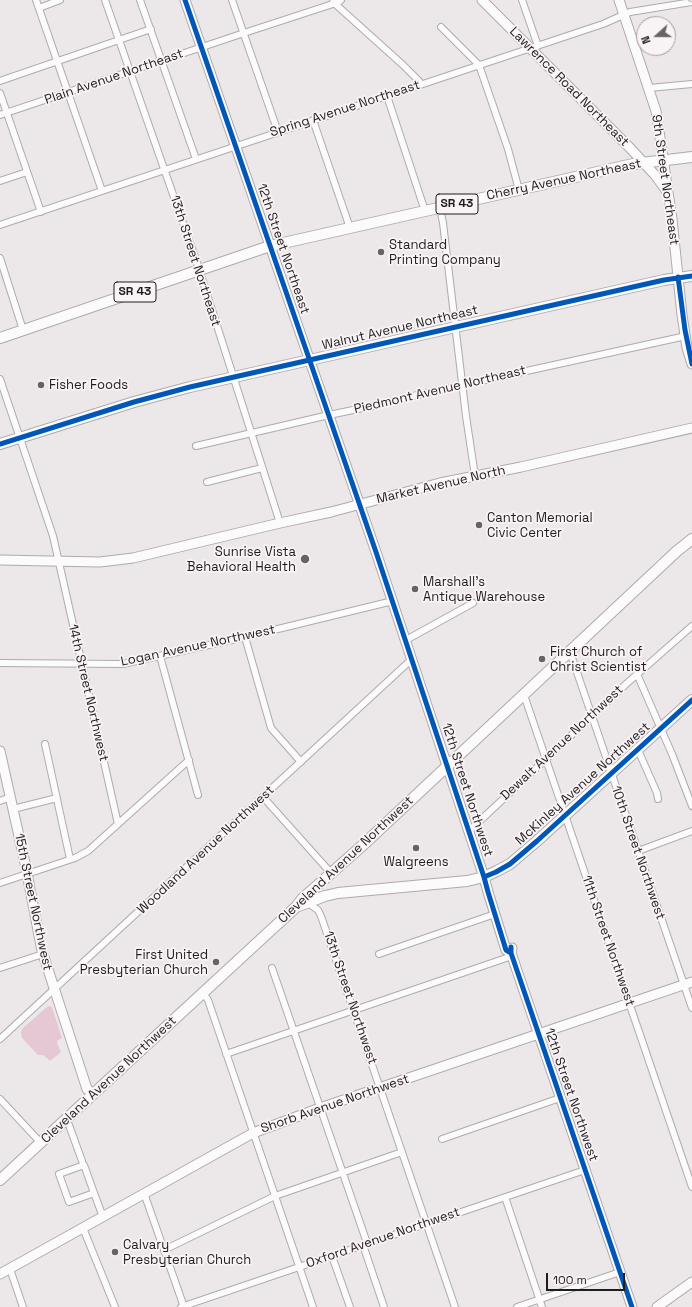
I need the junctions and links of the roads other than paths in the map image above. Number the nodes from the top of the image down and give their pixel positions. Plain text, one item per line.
1 (36, 0) edge
2 (60, 0) edge
3 (105, 0) edge
4 (140, 0) edge
5 (185, 0) edge
6 (232, 0) edge
7 (341, 0) edge
8 (482, 0) edge
9 (522, 0) edge
10 (619, 0) edge
11 (333, 2) edge
12 (692, 2) edge
13 (673, 3) edge
14 (39, 8) junction
15 (624, 14) junction
16 (441, 27) dead end
17 (150, 29) junction
18 (244, 33) junction
19 (118, 40) junction
20 (202, 47) junction
21 (534, 47) junction
22 (162, 60) junction
23 (57, 61) junction
24 (479, 65) junction
25 (129, 71) junction
26 (0, 81) edge
27 (421, 84) junction
28 (692, 84) edge
29 (649, 88) junction
30 (68, 92) junction
31 (0, 93) edge
32 (387, 96) junction
33 (7, 113) junction
34 (0, 115) edge
35 (314, 120) junction
36 (278, 132) junction
37 (236, 146) junction
38 (692, 157) edge
39 (196, 160) junction
40 (663, 160) junction
41 (644, 163) junction
42 (164, 170) junction
43 (27, 172) junction
44 (0, 181) edge
45 (519, 190) junction
46 (102, 191) junction
47 (668, 195) junction
48 (440, 208) junction
49 (425, 211) junction
50 (40, 212) junction
51 (0, 225) edge
52 (350, 228) junction
53 (270, 246) junction
54 (0, 258) edge
55 (199, 270) junction
56 (692, 276) edge
57 (678, 277) junction
58 (455, 327) junction
59 (23, 330) junction
60 (686, 336) junction
61 (0, 338) edge
62 (310, 359) junction
63 (692, 364) edge
64 (233, 377) junction
65 (0, 379) edge
66 (462, 385) junction
67 (1, 387) edge
68 (329, 415) junction
69 (692, 428) edge
70 (251, 433) junction
71 (20, 437) junction
72 (0, 444) edge
73 (196, 446) dead end
74 (262, 468) junction
75 (476, 476) junction
76 (207, 482) dead end
77 (360, 505) junction
78 (280, 523) junction
79 (692, 539) edge
80 (0, 560) edge
81 (59, 561) junction
82 (393, 601) junction
83 (472, 603) dead end
84 (692, 626) edge
85 (245, 637) junction
86 (406, 640) junction
87 (570, 652) junction
88 (160, 656) junction
89 (412, 659) junction
90 (0, 663) edge
91 (81, 664) junction
92 (637, 674) junction
93 (524, 695) junction
94 (692, 700) edge
95 (591, 716) junction
96 (661, 729) junction
97 (46, 744) dead end
98 (638, 750) junction
99 (0, 751) edge
100 (546, 758) junction
101 (189, 760) junction
102 (301, 762) junction
103 (448, 766) junction
104 (611, 774) junction
105 (198, 795) dead end
106 (10, 797) junction
107 (57, 798) junction
108 (263, 798) junction
109 (658, 799) dead end
110 (0, 801) edge
111 (692, 806) edge
112 (13, 808) junction
113 (565, 816) junction
114 (118, 824) junction
115 (468, 830) junction
116 (692, 831) edge
117 (638, 851) junction
118 (70, 859) junction
119 (331, 873) junction
120 (27, 874) junction
121 (484, 876) junction
122 (0, 883) edge
123 (325, 896) junction
124 (308, 903) junction
125 (296, 907) junction
126 (495, 914) junction
127 (322, 916) junction
128 (42, 954) junction
129 (379, 954) dead end
130 (511, 955) junction
131 (0, 968) edge
132 (272, 968) dead end
133 (688, 983) edge
134 (54, 990) junction
135 (203, 993) junction
136 (629, 1003) junction
137 (692, 1008) edge
138 (354, 1010) junction
139 (294, 1030) junction
140 (539, 1034) junction
141 (0, 1039) edge
142 (226, 1054) junction
143 (380, 1088) junction
144 (93, 1094) junction
145 (560, 1098) junction
146 (0, 1099) edge
147 (320, 1108) junction
148 (65, 1120) junction
149 (253, 1133) junction
150 (442, 1139) dead end
151 (40, 1143) junction
152 (402, 1152) junction
153 (83, 1163) junction
154 (585, 1170) junction
155 (343, 1173) junction
156 (0, 1180) edge
157 (692, 1187) edge
158 (94, 1193) junction
159 (144, 1193) junction
160 (275, 1196) junction
161 (505, 1197) junction
162 (103, 1217) junction
163 (426, 1224) junction
164 (84, 1228) junction
165 (365, 1244) junction
166 (164, 1250) junction
167 (332, 1256) junction
168 (299, 1267) junction
169 (10, 1269) junction
170 (620, 1272) junction
171 (0, 1274) edge
172 (692, 1282) edge
173 (539, 1299) junction
174 (23, 1307) edge
175 (115, 1307) edge
176 (183, 1307) edge
177 (313, 1307) edge
178 (350, 1307) edge
179 (384, 1307) edge
180 (454, 1307) edge
181 (517, 1307) edge
182 (542, 1307) edge
183 (632, 1307) edge
184 (657, 1307) edge

1 - 14 street
2 - 14 street
3 - 19 street, 13th Street Northeast
4 - 17 street
5 - 20 street, 12th Street Northeast
6 - 18 street
7 - 11 street, Plain Avenue Northeast
8 - 21 street, Lawrence Road Northeast
9 - 21 street
10 - 15 street, 9th Street Northeast
11 - 18 street, Plain Avenue Northeast
11 - 27 street
12 - 13 street, Spring Avenue Northeast
13 - 15 street, Spring Avenue Northeast
14 - 23 street
15 - 21 street, Spring Avenue Northeast
15 - 29 street, 9th Street Northeast
16 - 24 street
17 - 19 street
17 - 22 street
18 - 20 street, Plain Avenue Northeast
18 - 36 street
19 - 23 street
19 - 25 street, 13th Street Northeast
20 - 22 street, Plain Avenue Northeast
20 - 37 street, 12th Street Northeast
21 - 24 street, Spring Avenue Northeast
21 - 41 street, Lawrence Road Northeast
22 - 25 street, Plain Avenue Northeast
22 - 39 street
23 - 26 street
23 - 30 street
24 - 27 street, Spring Avenue Northeast
24 - 45 street
25 - 30 street, Plain Avenue Northeast
25 - 42 street, 13th Street Northeast
27 - 32 street, Spring Avenue Northeast
28 - 29 street
29 - 40 street, 9th Street Northeast
30 - 33 street, Plain Avenue Northeast
30 - 46 street
31 - 33 street
32 - 35 street, Spring Avenue Northeast
32 - 49 street
33 - 34 street, Plain Avenue Northeast
33 - 43 street
35 - 36 street, Spring Avenue Northeast
35 - 52 street
36 - 37 street, Spring Avenue Northeast
37 - 39 street, Spring Avenue Northeast
37 - 53 street, 12th Street Northeast
38 - 40 main road, Cherry Avenue Northeast / SR 43
39 - 42 street, Spring Avenue Northeast
40 - 41 main road, Cherry Avenue Northeast / SR 43
40 - 47 street, 9th Street Northeast
41 - 45 main road, Cherry Avenue Northeast / SR 43
41 - 47 street, Lawrence Road Northeast
42 - 46 street, Spring Avenue Northeast
42 - 55 street, 13th Street Northeast
43 - 44 street
43 - 50 street
45 - 48 main road, Cherry Avenue Northeast / SR 43
46 - 50 street, Spring Avenue Northeast
47 - 57 street, 9th Street Northeast
48 - 49 main road, Cherry Avenue Northeast / SR 43
48 - 58 street
49 - 52 main road, Cherry Avenue Northeast / SR 43
50 - 51 street, Spring Avenue Northeast
52 - 53 main road, Cherry Avenue Northeast / SR 43
53 - 55 main road, Cherry Avenue Northeast / SR 43
53 - 62 street, 12th Street Northeast
54 - 59 street
55 - 59 main road, Cherry Avenue Northeast / SR 43
55 - 64 street, 13th Street Northeast
56 - 57 main road, Walnut Avenue Northeast
57 - 58 main road, Walnut Avenue Northeast
57 - 60 street, 9th Street Northeast
58 - 62 main road, Walnut Avenue Northeast
58 - 66 street
59 - 61 main road, Cherry Avenue Northeast / SR 43
60 - 63 street, 9th Street Northeast
60 - 66 street, Piedmont Avenue Northeast
62 - 64 main road, Walnut Avenue Northeast
62 - 68 street, 12th Street Northeast
64 - 70 street, 13th Street Northeast
64 - 71 main road, Walnut Avenue Northeast
65 - 67 street, 14th Street Northwest
66 - 68 street, Piedmont Avenue Northeast
66 - 75 street
67 - 71 street, 14th Street Northwest
68 - 70 street, Piedmont Avenue Northeast
68 - 77 street, 12th Street Northeast
69 - 75 street, Market Avenue North
70 - 73 street, Piedmont Avenue Northeast
70 - 74 street, 13th Street Northeast
71 - 72 main road, Walnut Avenue Northeast
71 - 81 street, 14th Street Northwest
74 - 76 street
74 - 78 street, 13th Street Northeast
75 - 77 street, Market Avenue North
77 - 78 street, Market Avenue North
77 - 82 street, 12th Street Northwest
78 - 81 street, Market Avenue North
79 - 87 main road, Cleveland Avenue Northwest
80 - 81 street, Market Avenue North
81 - 91 street, 14th Street Northwest
82 - 85 street, Logan Avenue Northwest
82 - 86 street, 12th Street Northwest
83 - 86 street
84 - 92 street, Dewalt Avenue Northwest
85 - 88 street, Logan Avenue Northwest
85 - 102 street
86 - 89 street, 12th Street Northwest
87 - 93 main road, Cleveland Avenue Northwest
87 - 95 street, 10th Street Northwest
88 - 91 street, Logan Avenue Northwest
88 - 101 street
89 - 102 street, Woodland Avenue Northwest
89 - 103 street, 12th Street Northwest
90 - 91 street, Logan Avenue Northwest
91 - 114 street, 14th Street Northwest
92 - 95 street, Dewalt Avenue Northwest
92 - 96 street
93 - 100 street, 11th Street Northwest
93 - 103 main road, Cleveland Avenue Northwest
94 - 96 main road, McKinley Avenue Northwest
95 - 100 street, Dewalt Avenue Northwest
95 - 104 street, 10th Street Northwest
96 - 98 main road, McKinley Avenue Northwest
96 - 111 street
97 - 107 street
98 - 104 main road, McKinley Avenue Northwest
98 - 109 street
99 - 106 street, 15th Street Northwest
100 - 113 street, 11th Street Northwest
100 - 115 street, Dewalt Avenue Northwest
101 - 105 street
101 - 114 street
102 - 108 street, Woodland Avenue Northwest
103 - 115 street, 12th Street Northwest
103 - 119 main road, Cleveland Avenue Northwest
104 - 113 main road, McKinley Avenue Northwest
104 - 117 street, 10th Street Northwest
106 - 110 street
106 - 112 street, 15th Street Northwest
107 - 112 street
107 - 118 street
108 - 119 street
108 - 134 street, Woodland Avenue Northwest
112 - 120 street, 15th Street Northwest
113 - 121 main road, McKinley Avenue Northwest
113 - 136 street, 11th Street Northwest
114 - 118 street
115 - 121 street, 12th Street Northwest
116 - 117 street
117 - 133 street, 10th Street Northwest
118 - 120 street
119 - 125 main road, Cleveland Avenue Northwest
120 - 122 street
120 - 128 street, 15th Street Northwest
121 - 123 main road, McKinley Avenue Northwest
121 - 126 street, 12th Street Northwest
121 - 130 street, 12th Street Northwest
123 - 124 main road, McKinley Avenue Northwest
123 - 127 street, 13th Street Northwest
124 - 125 main road, McKinley Avenue Northwest
124 - 127 street, 13th Street Northwest
125 - 135 main road, Cleveland Avenue Northwest
126 - 129 street
126 - 130 street, 12th Street Northwest
127 - 138 street, 13th Street Northwest
128 - 131 street
128 - 134 street, 15th Street Northwest
130 - 138 street
130 - 140 street, 12th Street Northwest
132 - 139 street
133 - 136 street, Shorb Avenue Northwest
133 - 137 street, 10th Street Northwest
134 - 141 street, Woodland Avenue Northwest
134 - 144 street, 15th Street Northwest
135 - 142 street
135 - 144 main road, Cleveland Avenue Northwest
136 - 140 street, Shorb Avenue Northwest
136 - 157 street, 11th Street Northwest
138 - 139 street
138 - 143 street, 13th Street Northwest
139 - 142 street
139 - 147 street
140 - 143 street, Shorb Avenue Northwest
140 - 145 street, 12th Street Northwest
142 - 149 street
143 - 147 street, Shorb Avenue Northwest
143 - 152 street, 13th Street Northwest
144 - 148 main road, Cleveland Avenue Northwest
145 - 150 street
145 - 154 street, 12th Street Northwest
146 - 151 street
147 - 149 street, Shorb Avenue Northwest
147 - 155 street
148 - 151 main road, Cleveland Avenue Northwest
148 - 153 street
149 - 159 street, Shorb Avenue Northwest
149 - 160 street
151 - 156 main road, Cleveland Avenue Northwest
152 - 155 street
152 - 163 street, 13th Street Northwest
153 - 158 street
153 - 158 street
154 - 161 street, Oxford Avenue Northwest
154 - 170 street, 12th Street Northwest
155 - 160 street
155 - 165 street
158 - 162 street
159 - 162 street, Shorb Avenue Northwest
159 - 166 street
160 - 166 street
160 - 168 street
161 - 163 street, Oxford Avenue Northwest
161 - 173 street
162 - 164 street, Shorb Avenue Northwest
163 - 165 street, Oxford Avenue Northwest
163 - 180 street, 13th Street Northwest
164 - 169 street, Shorb Avenue Northwest
164 - 175 street
165 - 167 street, Oxford Avenue Northwest
165 - 179 street
166 - 176 street
167 - 168 street, Oxford Avenue Northwest
167 - 178 street
168 - 176 street, Oxford Avenue Northwest
168 - 177 street
169 - 171 street, Shorb Avenue Northwest
169 - 174 street
170 - 173 street
170 - 183 street, 12th Street Northwest
172 - 184 street
173 - 181 street
173 - 182 street

